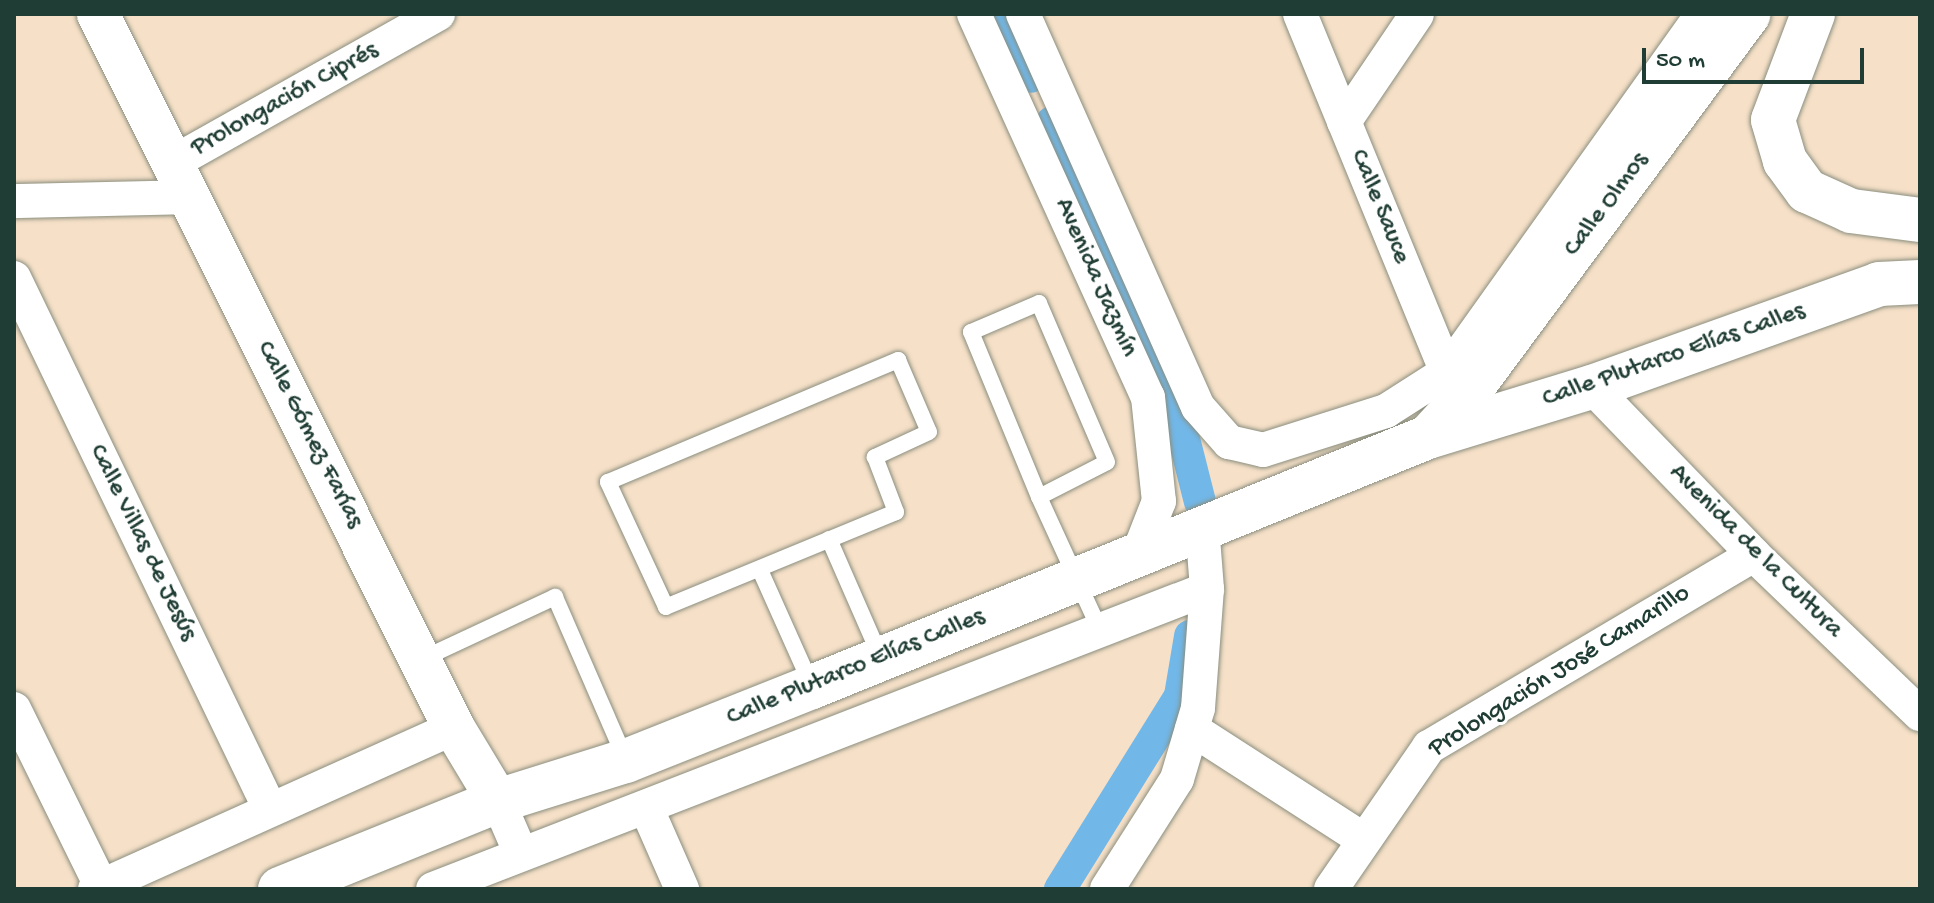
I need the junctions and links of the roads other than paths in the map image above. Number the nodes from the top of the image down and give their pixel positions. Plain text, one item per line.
1 (98, 14) edge
2 (438, 14) edge
3 (974, 14) edge
4 (1023, 14) edge
5 (1300, 14) edge
6 (1417, 14) edge
7 (1702, 14) edge
8 (1749, 14) edge
9 (1813, 14) edge
10 (1057, 92) junction
11 (1018, 109) junction
12 (1344, 122) junction
13 (181, 180) junction
14 (14, 201) edge
15 (1920, 220) edge
16 (1920, 266) edge
17 (14, 278) edge
18 (1899, 283) edge
19 (1592, 387) junction
20 (1466, 396) junction
21 (1039, 497) junction
22 (1202, 526) junction
23 (829, 539) junction
24 (1139, 552) junction
25 (1754, 555) junction
26 (760, 570) junction
27 (1076, 579) junction
28 (1207, 589) junction
29 (1099, 628) junction
30 (881, 658) junction
31 (422, 659) junction
32 (812, 687) junction
33 (14, 709) edge
34 (1920, 714) edge
35 (454, 728) junction
36 (1192, 729) junction
37 (626, 761) junction
38 (498, 801) junction
39 (646, 807) junction
40 (270, 809) junction
41 (1363, 839) junction
42 (521, 854) junction
43 (446, 887) edge
44 (98, 888) edge
45 (280, 889) edge
46 (682, 889) edge
47 (1107, 889) edge
48 (1331, 889) edge

1 - 13 street, Calle Gómez Farías
2 - 13 street, Prolongación Ciprés
3 - 11 street, Avenida Jazmín
4 - 10 street, Avenida Jazmín
5 - 12 street, Calle Sauce
6 - 12 street
7 - 20 street, Calle Olmos
8 - 20 main road, Calle Olmos
9 - 15 main road
10 - 11 street
10 - 20 street, Avenida Jazmín
11 - 24 street, Avenida Jazmín
12 - 20 street, Calle Sauce
13 - 14 street
13 - 31 street, Calle Gómez Farías
16 - 18 main road, Calle Plutarco Elías Calles
17 - 40 street, Calle Villas de Jesús
18 - 19 main road, Calle Plutarco Elías Calles
19 - 20 main road, Calle Plutarco Elías Calles
19 - 25 street, Avenida de la Cultura
20 - 22 main road, Calle Plutarco Elías Calles
21 - 21 lane
21 - 27 lane
22 - 24 main road, Calle Plutarco Elías Calles
22 - 28 street
23 - 26 lane
23 - 26 lane
23 - 30 lane
24 - 27 main road, Calle Plutarco Elías Calles
25 - 34 street, Avenida de la Cultura
25 - 41 street, Prolongación José Camarillo
26 - 32 lane
27 - 29 lane
27 - 30 main road, Calle Plutarco Elías Calles
28 - 29 street
28 - 36 street
29 - 39 street
30 - 32 main road, Calle Plutarco Elías Calles
31 - 35 street, Calle Gómez Farías
31 - 37 lane
32 - 37 main road, Calle Plutarco Elías Calles
33 - 44 street
35 - 38 street, Calle Gómez Farías
35 - 40 street
36 - 41 street
36 - 47 street
37 - 38 main road, Calle Plutarco Elías Calles
38 - 42 street, Calle Gómez Farías
38 - 45 main road, Calle Plutarco Elías Calles
39 - 42 street
39 - 46 street
40 - 44 street
41 - 48 street, Prolongación José Camarillo
42 - 43 street

